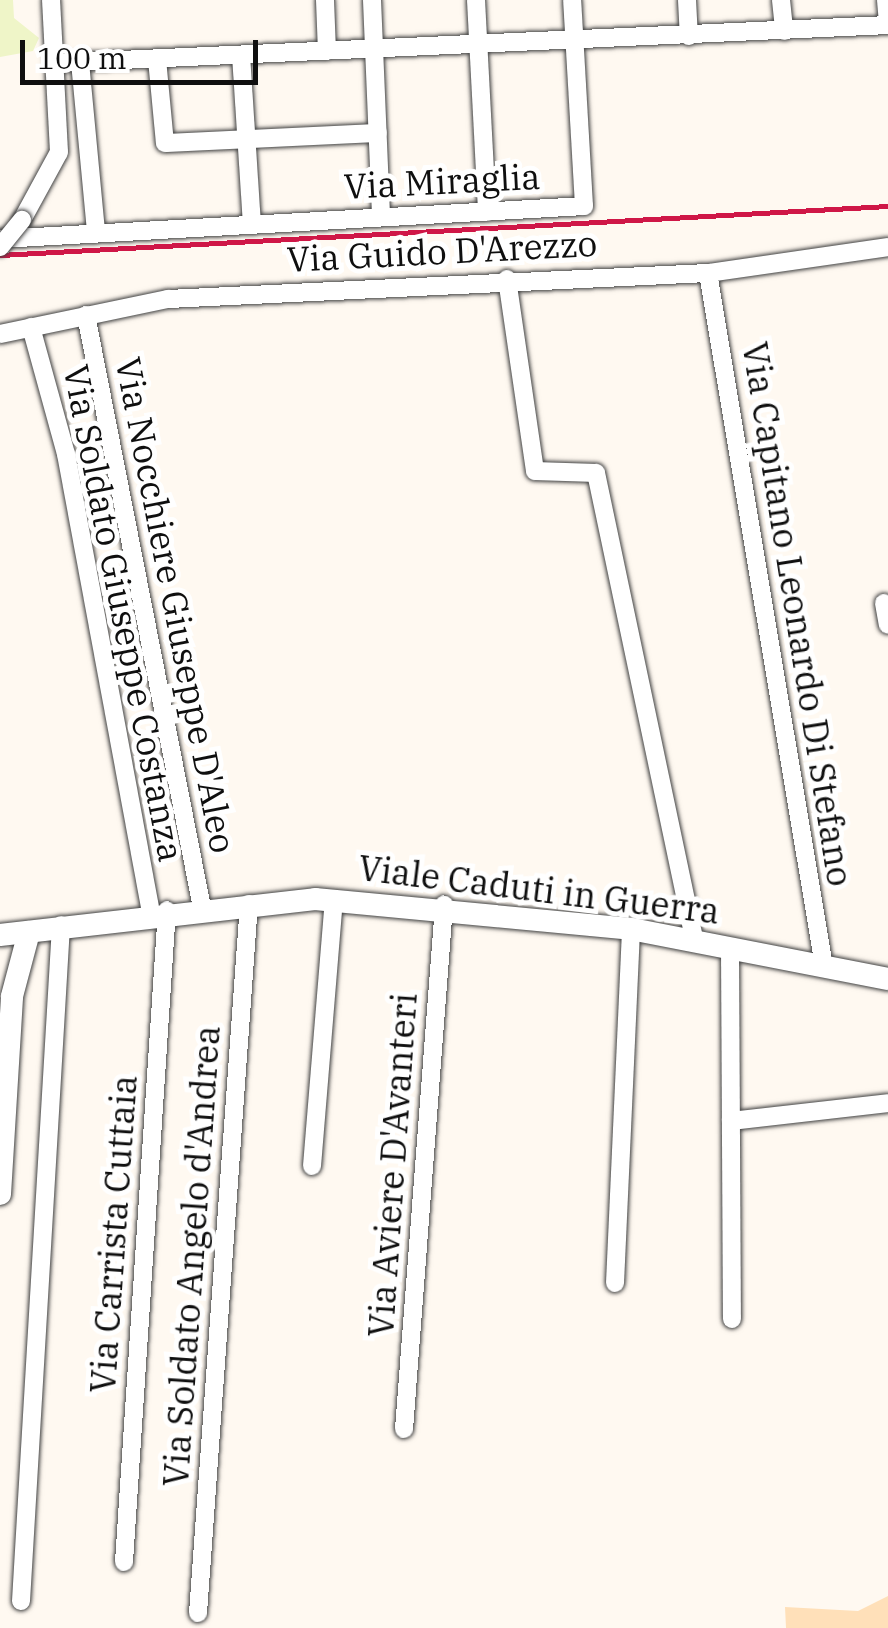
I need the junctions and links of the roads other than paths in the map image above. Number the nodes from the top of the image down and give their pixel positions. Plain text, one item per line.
1 (51, 0) edge
2 (325, 0) edge
3 (372, 0) edge
4 (476, 0) edge
5 (572, 0) edge
6 (687, 0) edge
7 (782, 0) edge
8 (886, 0) edge
9 (888, 26) edge
10 (784, 31) junction
11 (689, 36) junction
12 (575, 42) junction
13 (374, 48) junction
14 (479, 48) junction
15 (327, 51) junction
16 (241, 55) junction
17 (157, 59) junction
18 (80, 62) junction
19 (55, 63) junction
20 (378, 133) junction
21 (248, 139) junction
22 (487, 212) junction
23 (381, 218) junction
24 (252, 224) junction
25 (96, 232) junction
26 (0, 239) edge
27 (0, 247) edge
28 (888, 247) edge
29 (708, 273) junction
30 (507, 279) junction
31 (86, 315) junction
32 (32, 328) junction
33 (0, 334) edge
34 (884, 602) dead end
35 (888, 625) edge
36 (334, 900) junction
37 (250, 904) junction
38 (444, 906) junction
39 (202, 908) junction
40 (159, 911) junction
41 (61, 926) junction
42 (630, 929) junction
43 (30, 932) junction
44 (0, 935) edge
45 (695, 941) junction
46 (730, 948) junction
47 (824, 966) junction
48 (888, 979) edge
49 (888, 1103) edge
50 (731, 1121) junction
51 (312, 1166) dead end
52 (0, 1194) edge
53 (615, 1283) dead end
54 (732, 1318) dead end
55 (404, 1430) dead end
56 (124, 1562) dead end
57 (21, 1601) dead end
58 (198, 1613) dead end

1 - 19 street
2 - 15 street
3 - 13 street
4 - 14 street
5 - 12 street, Via Miraglia
6 - 11 street
7 - 10 street
8 - 9 street
9 - 10 street
10 - 11 street
11 - 12 street
12 - 14 street
12 - 22 street, Via Miraglia
13 - 14 street
13 - 15 street
13 - 20 street
14 - 22 street
15 - 16 street
16 - 17 street
16 - 21 street
17 - 18 street
17 - 21 street
18 - 19 street
18 - 25 street
19 - 27 street, bridge
20 - 21 street
20 - 23 street
21 - 24 street
22 - 23 street, Via Miraglia
23 - 24 street, Via Miraglia
24 - 25 street, Via Miraglia
25 - 26 street, Via Miraglia
28 - 29 street, Via Guido D'Arezzo
29 - 30 street, Via Guido D'Arezzo
29 - 47 street, Via Capitano Leonardo Di Stefano
30 - 31 street, Via Guido D'Arezzo
30 - 45 street
31 - 32 street, Via Guido D'Arezzo
31 - 39 street, Via Nocchiere Giuseppe D'Aleo
32 - 33 street, Via Guido D'Arezzo
32 - 40 street, Via Soldato Giuseppe Costanza
34 - 35 street
36 - 37 street, Viale Caduti in Guerra
36 - 38 street, Viale Caduti in Guerra
36 - 51 street
37 - 39 street, Viale Caduti in Guerra
37 - 58 street, Via Soldato Angelo d'Andrea
38 - 42 street, Viale Caduti in Guerra
38 - 55 street, Via Aviere D'Avanteri
39 - 40 street, Viale Caduti in Guerra
40 - 41 street, Viale Caduti in Guerra
40 - 56 street, Via Carrista Cuttaia
41 - 43 street, Viale Caduti in Guerra
41 - 57 street
42 - 45 street, Viale Caduti in Guerra
42 - 53 street
43 - 44 street, Viale Caduti in Guerra
43 - 52 street
45 - 46 street, Viale Caduti in Guerra
46 - 47 street, Viale Caduti in Guerra
46 - 50 street
47 - 48 street, Viale Caduti in Guerra
49 - 50 street
50 - 54 street

